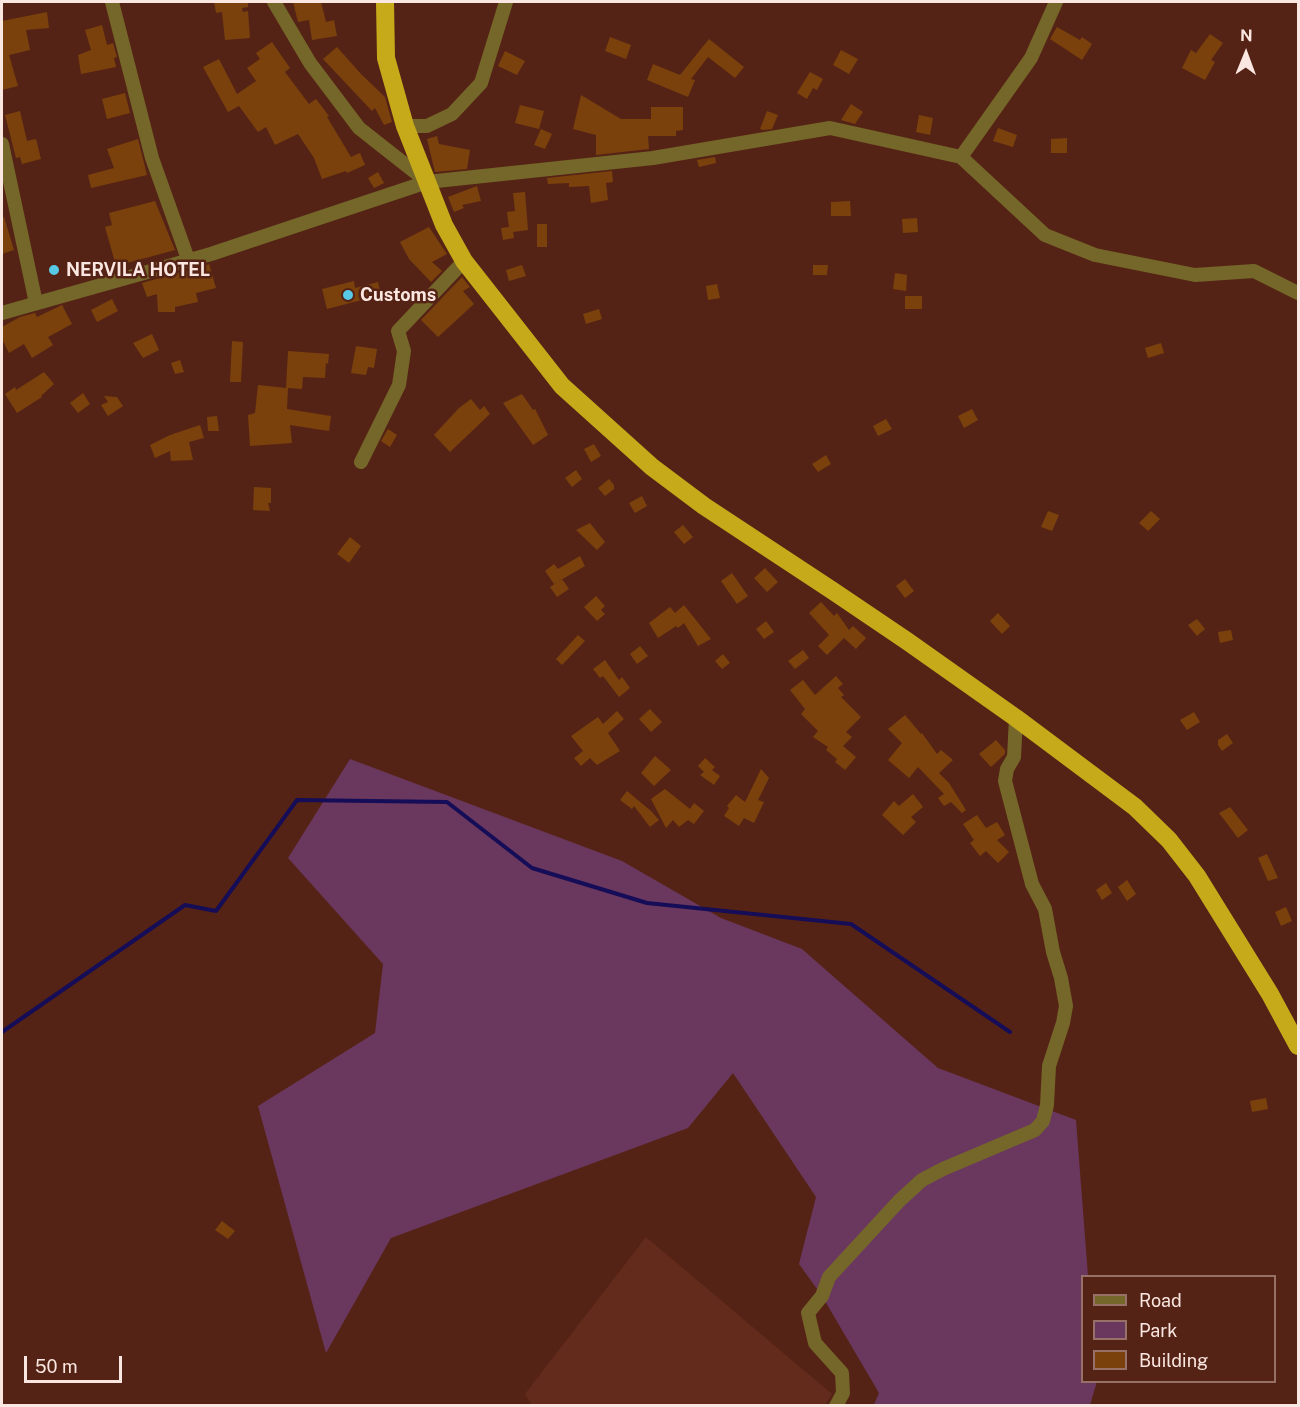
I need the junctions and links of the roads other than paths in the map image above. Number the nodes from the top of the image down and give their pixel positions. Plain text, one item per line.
1 (112, 2) edge
2 (274, 2) edge
3 (385, 2) edge
4 (506, 2) edge
5 (1056, 2) edge
6 (405, 126) junction
7 (2, 144) edge
8 (961, 157) junction
9 (427, 182) junction
10 (188, 259) junction
11 (464, 261) junction
12 (1299, 293) edge
13 (36, 303) junction
14 (2, 313) edge
15 (361, 462) dead end
16 (1016, 718) junction
17 (1299, 1046) edge
18 (836, 1406) edge

1 - 10 street
2 - 9 street
3 - 6 highway
4 - 6 street
5 - 8 street
6 - 9 highway
7 - 13 street
8 - 9 street
8 - 12 street
9 - 10 street
9 - 11 highway
10 - 13 street
11 - 15 street
11 - 16 highway
13 - 14 street
16 - 17 highway
16 - 18 street

